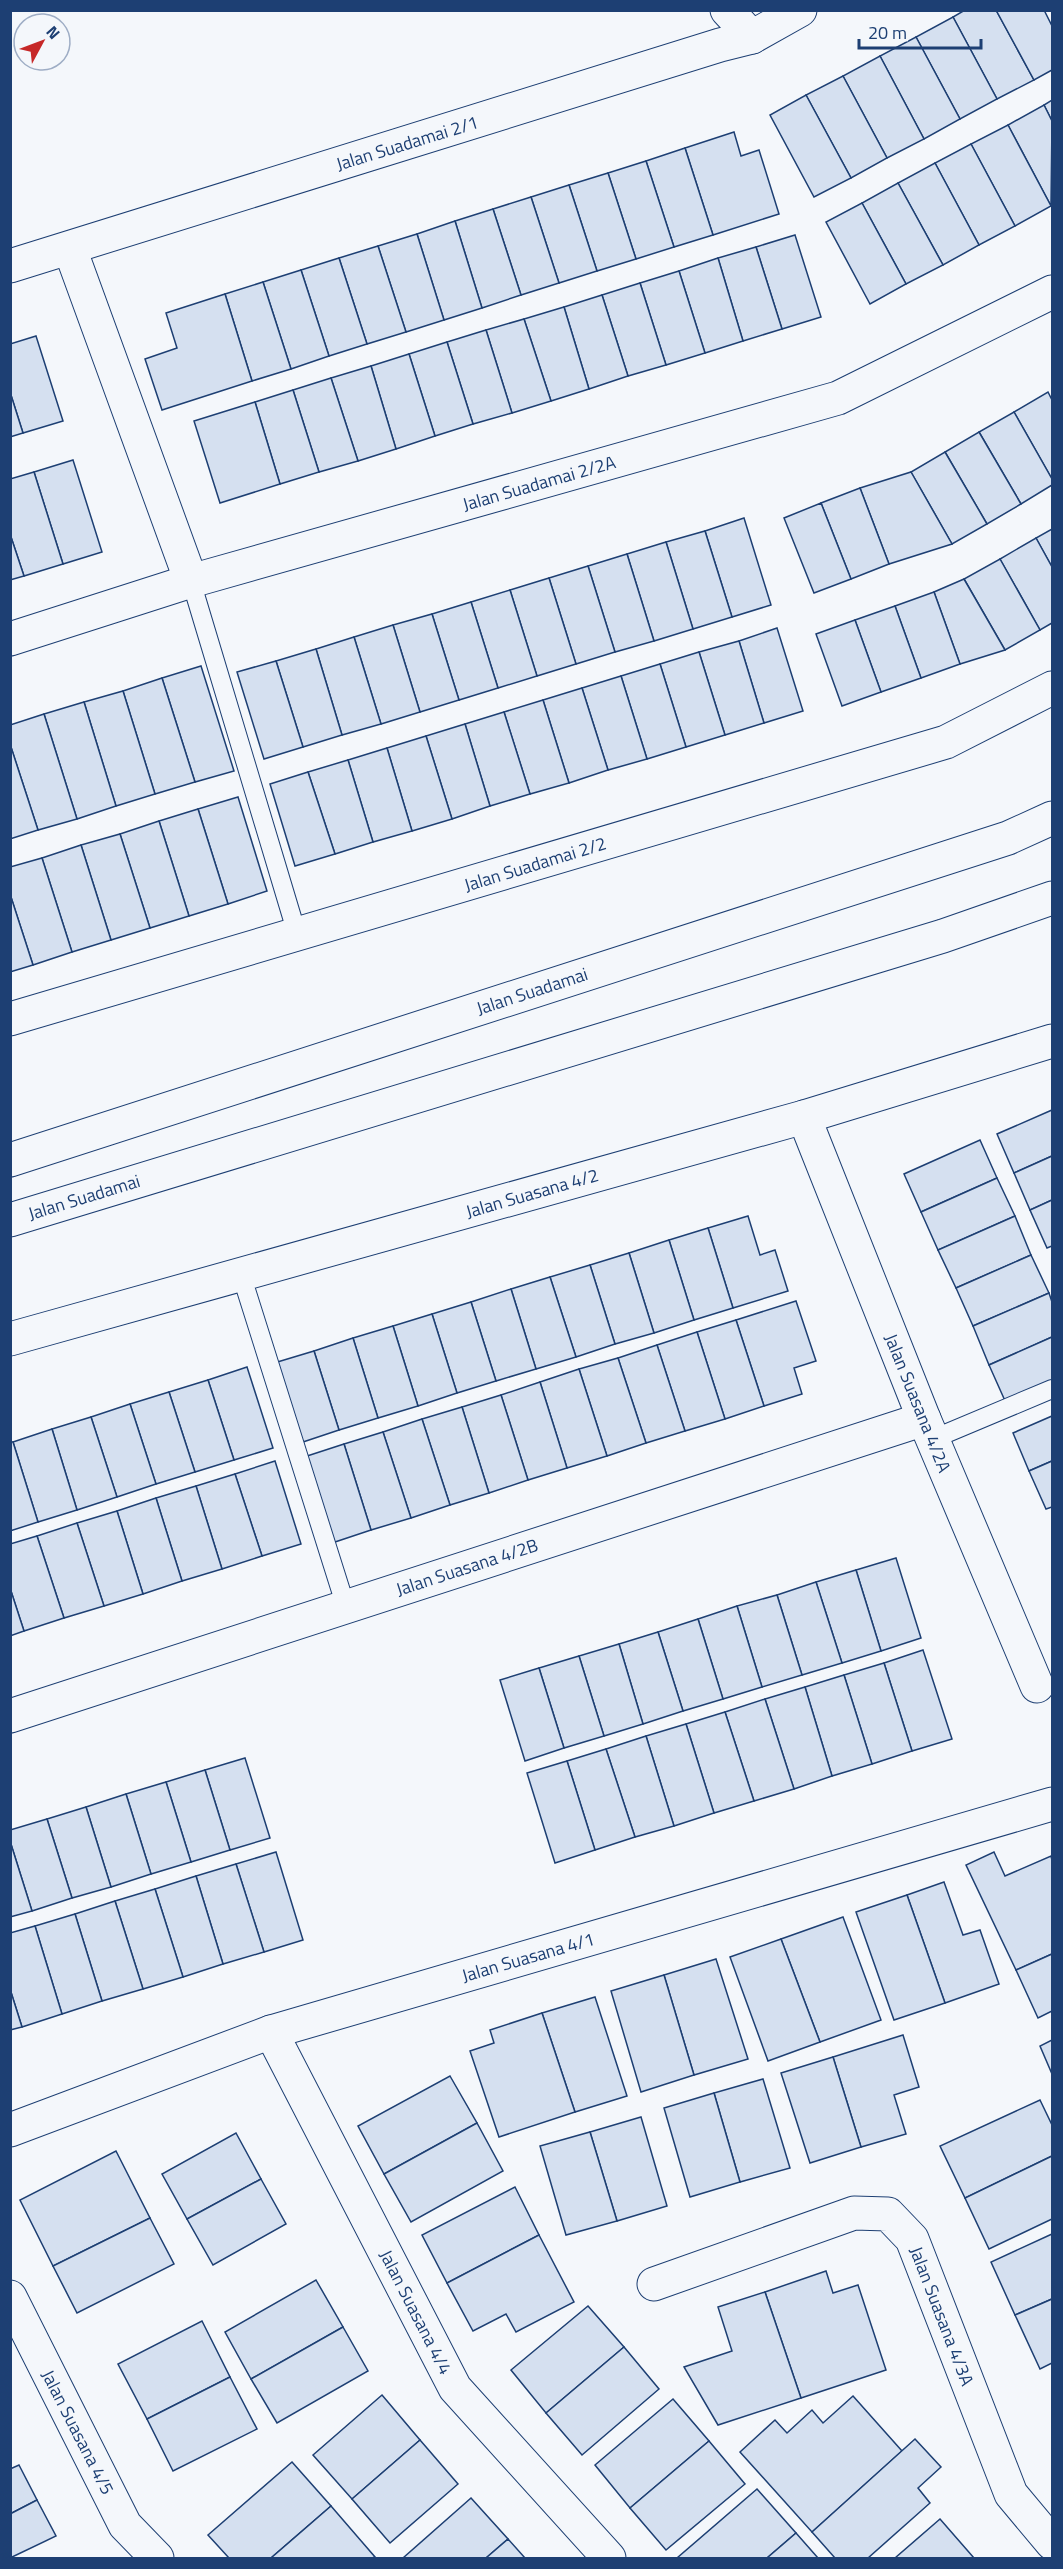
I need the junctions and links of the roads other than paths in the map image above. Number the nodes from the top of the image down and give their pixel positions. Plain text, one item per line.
1 (727, 10) edge
2 (800, 10) edge
3 (752, 37) junction
4 (70, 249) junction
5 (10, 266) edge
6 (1053, 292) edge
7 (191, 581) junction
8 (10, 639) edge
9 (1053, 688) edge
10 (1053, 818) edge
11 (1053, 898) edge
12 (297, 934) junction
13 (10, 1019) edge
14 (1053, 1041) edge
15 (804, 1117) junction
16 (10, 1160) edge
17 (10, 1220) edge
18 (241, 1274) junction
19 (10, 1339) edge
20 (1053, 1389) edge
21 (928, 1429) junction
22 (346, 1607) junction
23 (1037, 1686) dead end
24 (10, 1716) edge
25 (1053, 1804) edge
26 (271, 2032) junction
27 (10, 2130) edge
28 (654, 2284) dead end
29 (10, 2297) edge
30 (1053, 2543) edge
31 (157, 2559) edge
32 (609, 2559) edge

1 - 3 street
2 - 3 street, Jalan Suadamai 2/1
3 - 4 street, Jalan Suadamai 2/1
4 - 5 street, Jalan Suadamai 2/1
4 - 7 street
6 - 7 street, Jalan Suadamai 2/2A
7 - 8 street, Jalan Suadamai 2/2A
7 - 12 lane
9 - 12 street, Jalan Suadamai 2/2
10 - 16 street, Jalan Suadamai
11 - 17 street, Jalan Suadamai
12 - 13 street, Jalan Suadamai 2/2
14 - 15 street, Jalan Suasana 4/2
15 - 18 street, Jalan Suasana 4/2
15 - 21 street, Jalan Suasana 4/2A
18 - 19 street, Jalan Suasana 4/2
18 - 22 lane
20 - 21 lane
21 - 22 street, Jalan Suasana 4/2B
21 - 23 street, Jalan Suasana 4/2A
22 - 24 street, Jalan Suasana 4/2B
25 - 26 street, Jalan Suasana 4/1
26 - 27 street, Jalan Suasana 4/1
26 - 32 street, Jalan Suasana 4/4
28 - 30 street, Jalan Suasana 4/3A
29 - 31 street, Jalan Suasana 4/5

